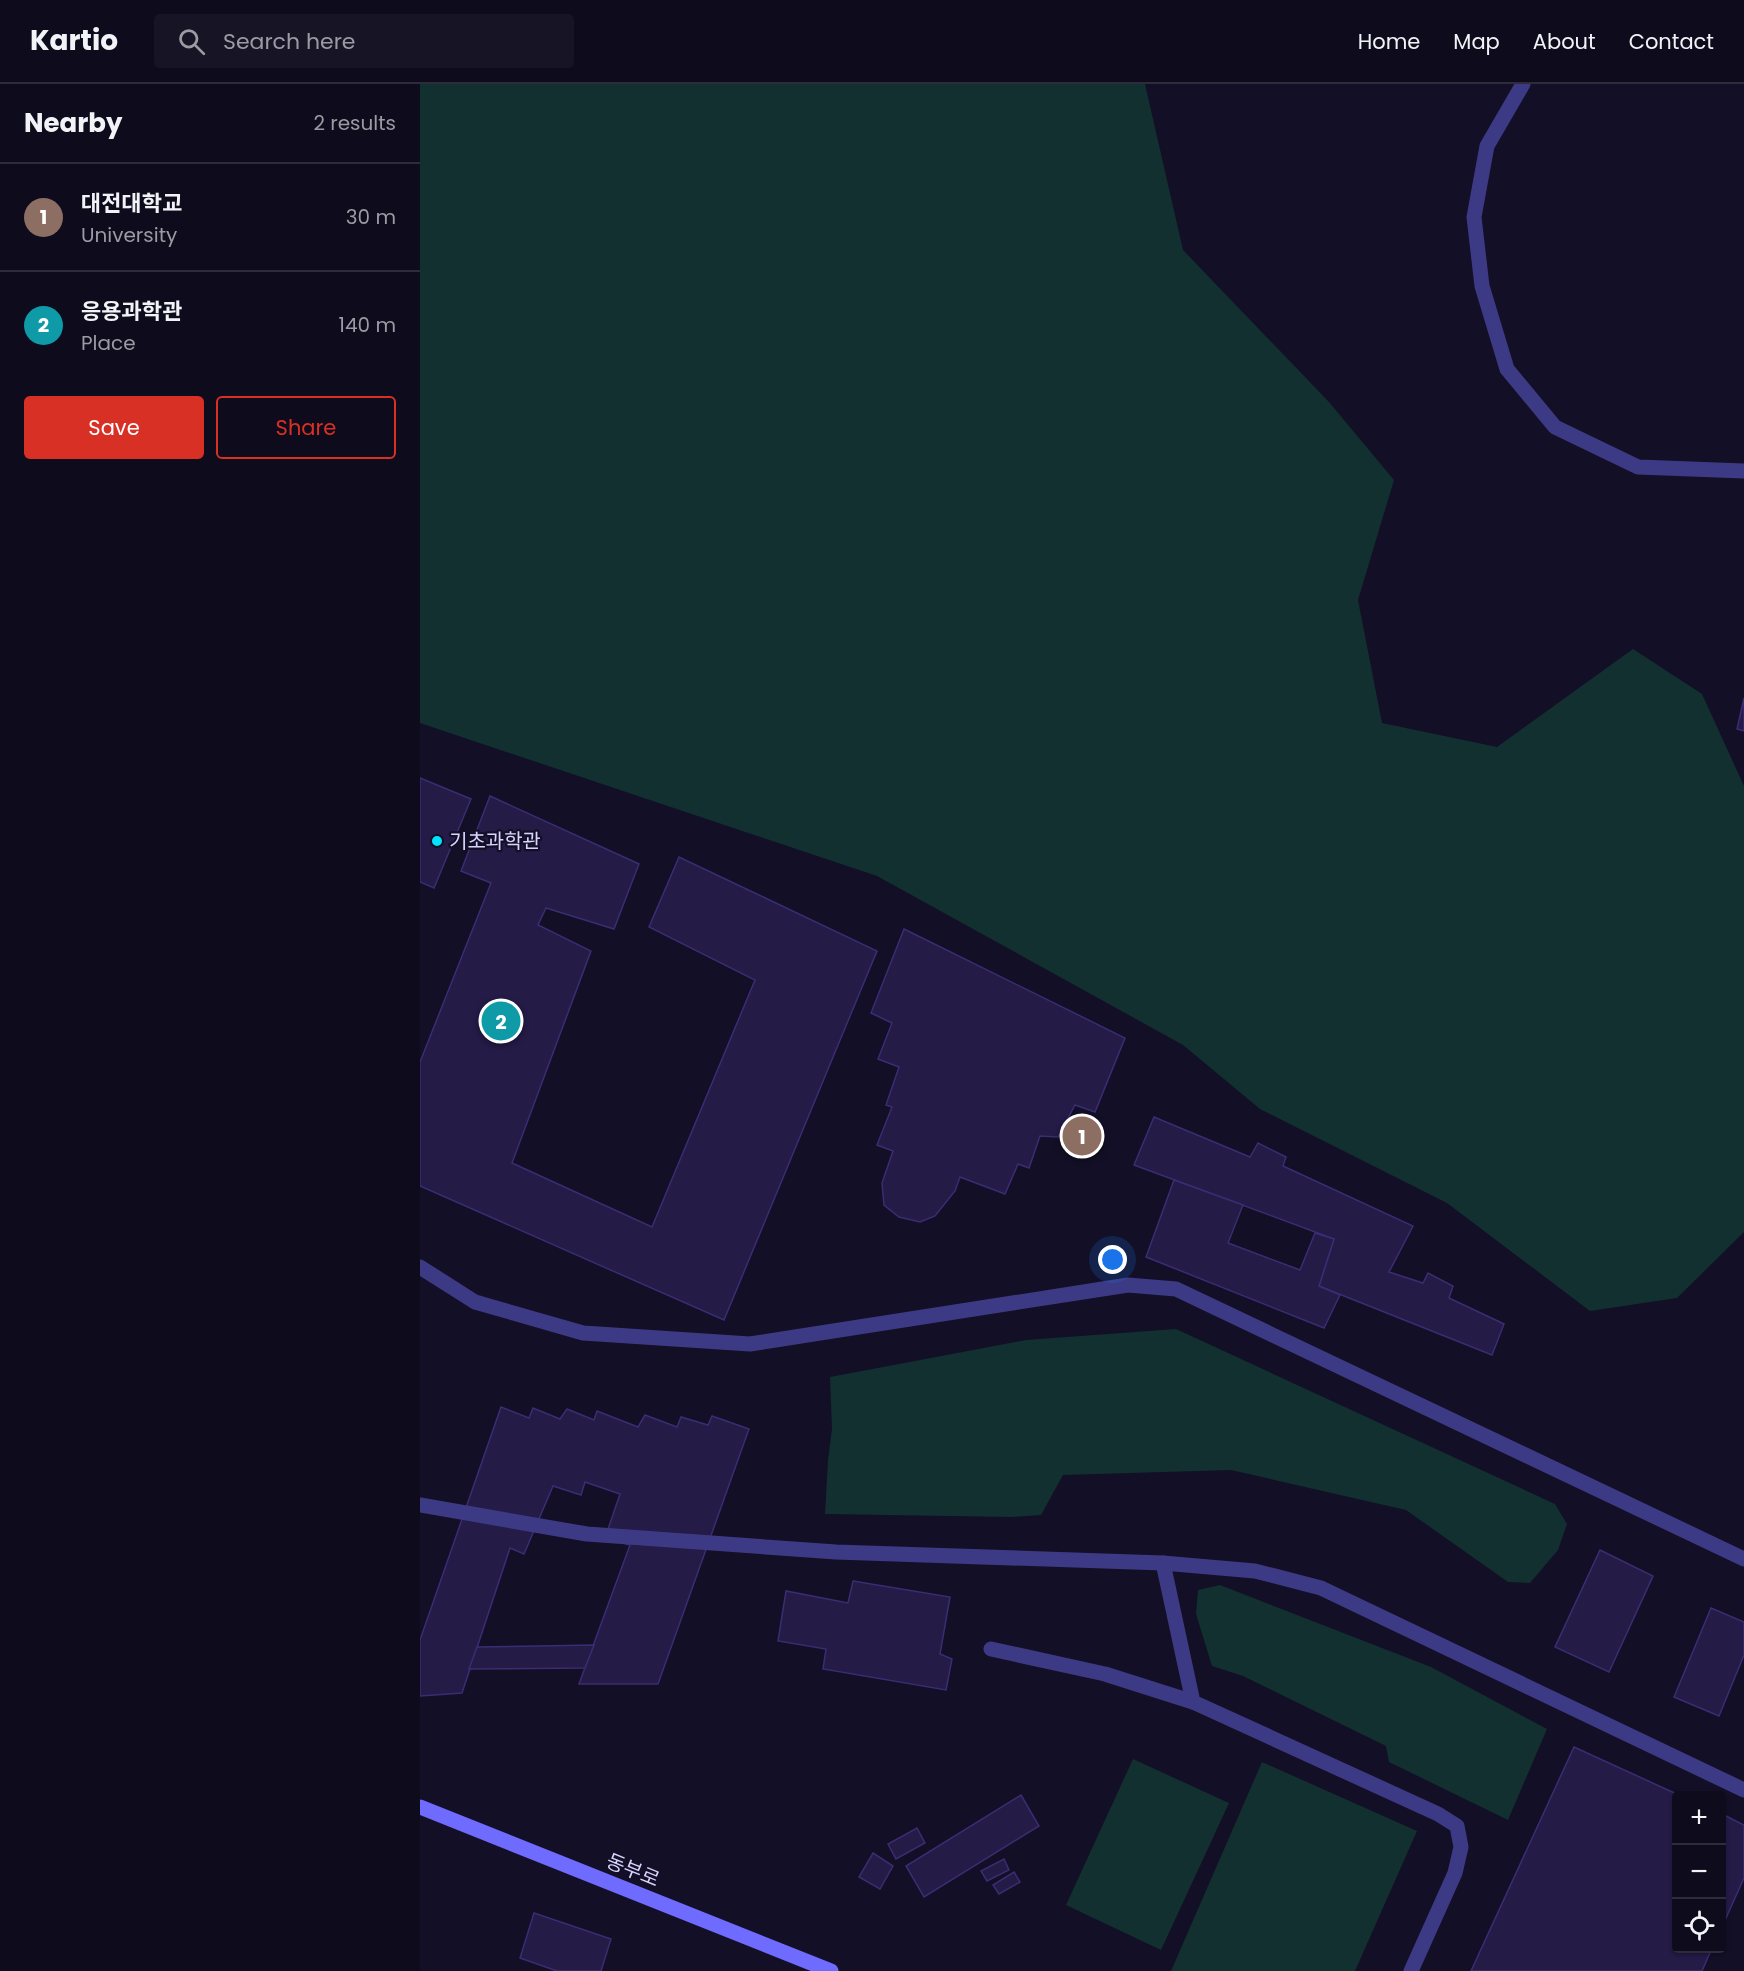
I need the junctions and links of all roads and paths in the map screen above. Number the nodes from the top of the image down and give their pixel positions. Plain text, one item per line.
1 (1523, 84) edge
2 (1744, 471) edge
3 (420, 1267) edge
4 (420, 1505) edge
5 (1744, 1559) edge
6 (1163, 1563) junction
7 (991, 1649) dead end
8 (1194, 1702) junction
9 (1744, 1790) edge
10 (420, 1807) edge
11 (831, 1971) edge
12 (1411, 1971) edge

1 - 2 street
3 - 5 street
4 - 6 street
6 - 8 street
6 - 9 street
7 - 8 street
8 - 12 street
10 - 11 main road, 동부로

